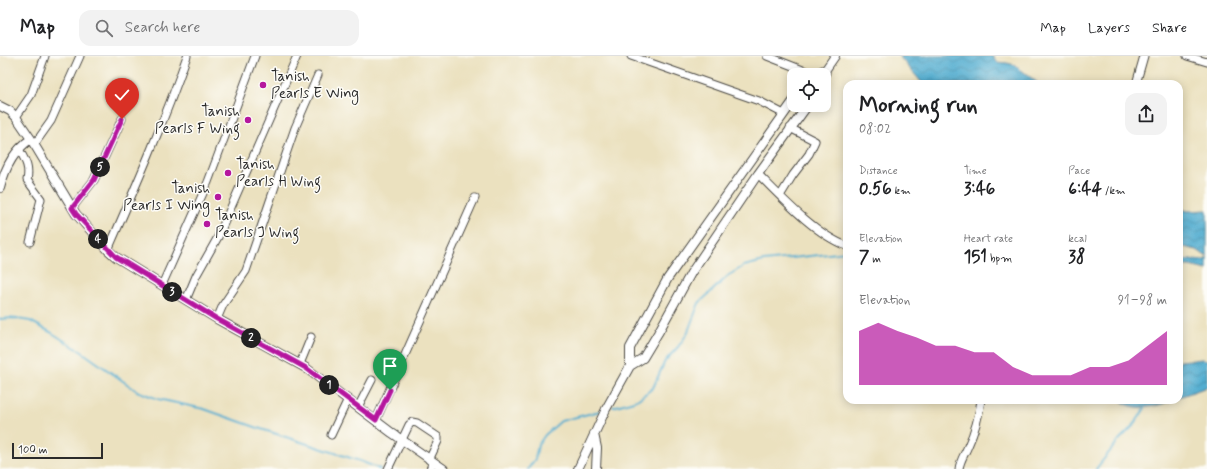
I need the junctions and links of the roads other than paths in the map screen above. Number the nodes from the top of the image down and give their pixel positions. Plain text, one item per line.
1 (45, 56) edge
2 (80, 56) edge
3 (187, 56) edge
4 (255, 56) edge
5 (298, 56) edge
6 (631, 56) edge
7 (767, 56) edge
8 (835, 56) edge
9 (1144, 56) edge
10 (1187, 56) edge
11 (1207, 62) edge
12 (796, 68) edge
13 (827, 68) edge
14 (318, 75) dead end
15 (1137, 80) edge
16 (0, 107) edge
17 (787, 110) edge
18 (803, 112) edge
19 (784, 114) junction
20 (16, 117) junction
21 (122, 119) dead end
22 (790, 128) junction
23 (33, 142) junction
24 (19, 148) junction
25 (758, 174) junction
26 (0, 188) edge
27 (780, 196) junction
28 (475, 198) dead end
29 (72, 208) junction
30 (30, 242) dead end
31 (843, 244) edge
32 (108, 250) junction
33 (162, 285) junction
34 (186, 300) junction
35 (217, 319) junction
36 (311, 337) dead end
37 (300, 364) junction
38 (630, 366) junction
39 (372, 380) dead end
40 (348, 399) junction
41 (980, 404) edge
42 (358, 407) junction
43 (376, 420) junction
44 (331, 434) dead end
45 (594, 434) junction
46 (402, 440) junction
47 (431, 464) edge
48 (388, 469) edge
49 (444, 469) edge
50 (578, 469) edge
51 (596, 469) edge
52 (959, 469) edge

1 - 20 street
2 - 23 street
3 - 32 street
4 - 33 street
5 - 34 street
6 - 19 street
7 - 12 street
8 - 13 street
9 - 15 street
10 - 11 street
14 - 35 street
16 - 20 street
17 - 19 street
18 - 22 street
19 - 38 street
20 - 23 street
21 - 29 street
22 - 25 street
22 - 27 street
23 - 24 street
23 - 29 street
24 - 26 street
24 - 30 street
25 - 27 street
25 - 38 street
27 - 31 street
28 - 43 street
29 - 32 street
32 - 33 street
33 - 34 street
34 - 35 street
35 - 37 street
36 - 37 street
37 - 40 street
38 - 45 street
39 - 42 street
40 - 42 street
40 - 44 street
41 - 52 street
42 - 43 street
43 - 46 street
45 - 50 street
45 - 51 street
46 - 47 street
46 - 47 street
46 - 48 street
47 - 49 street

